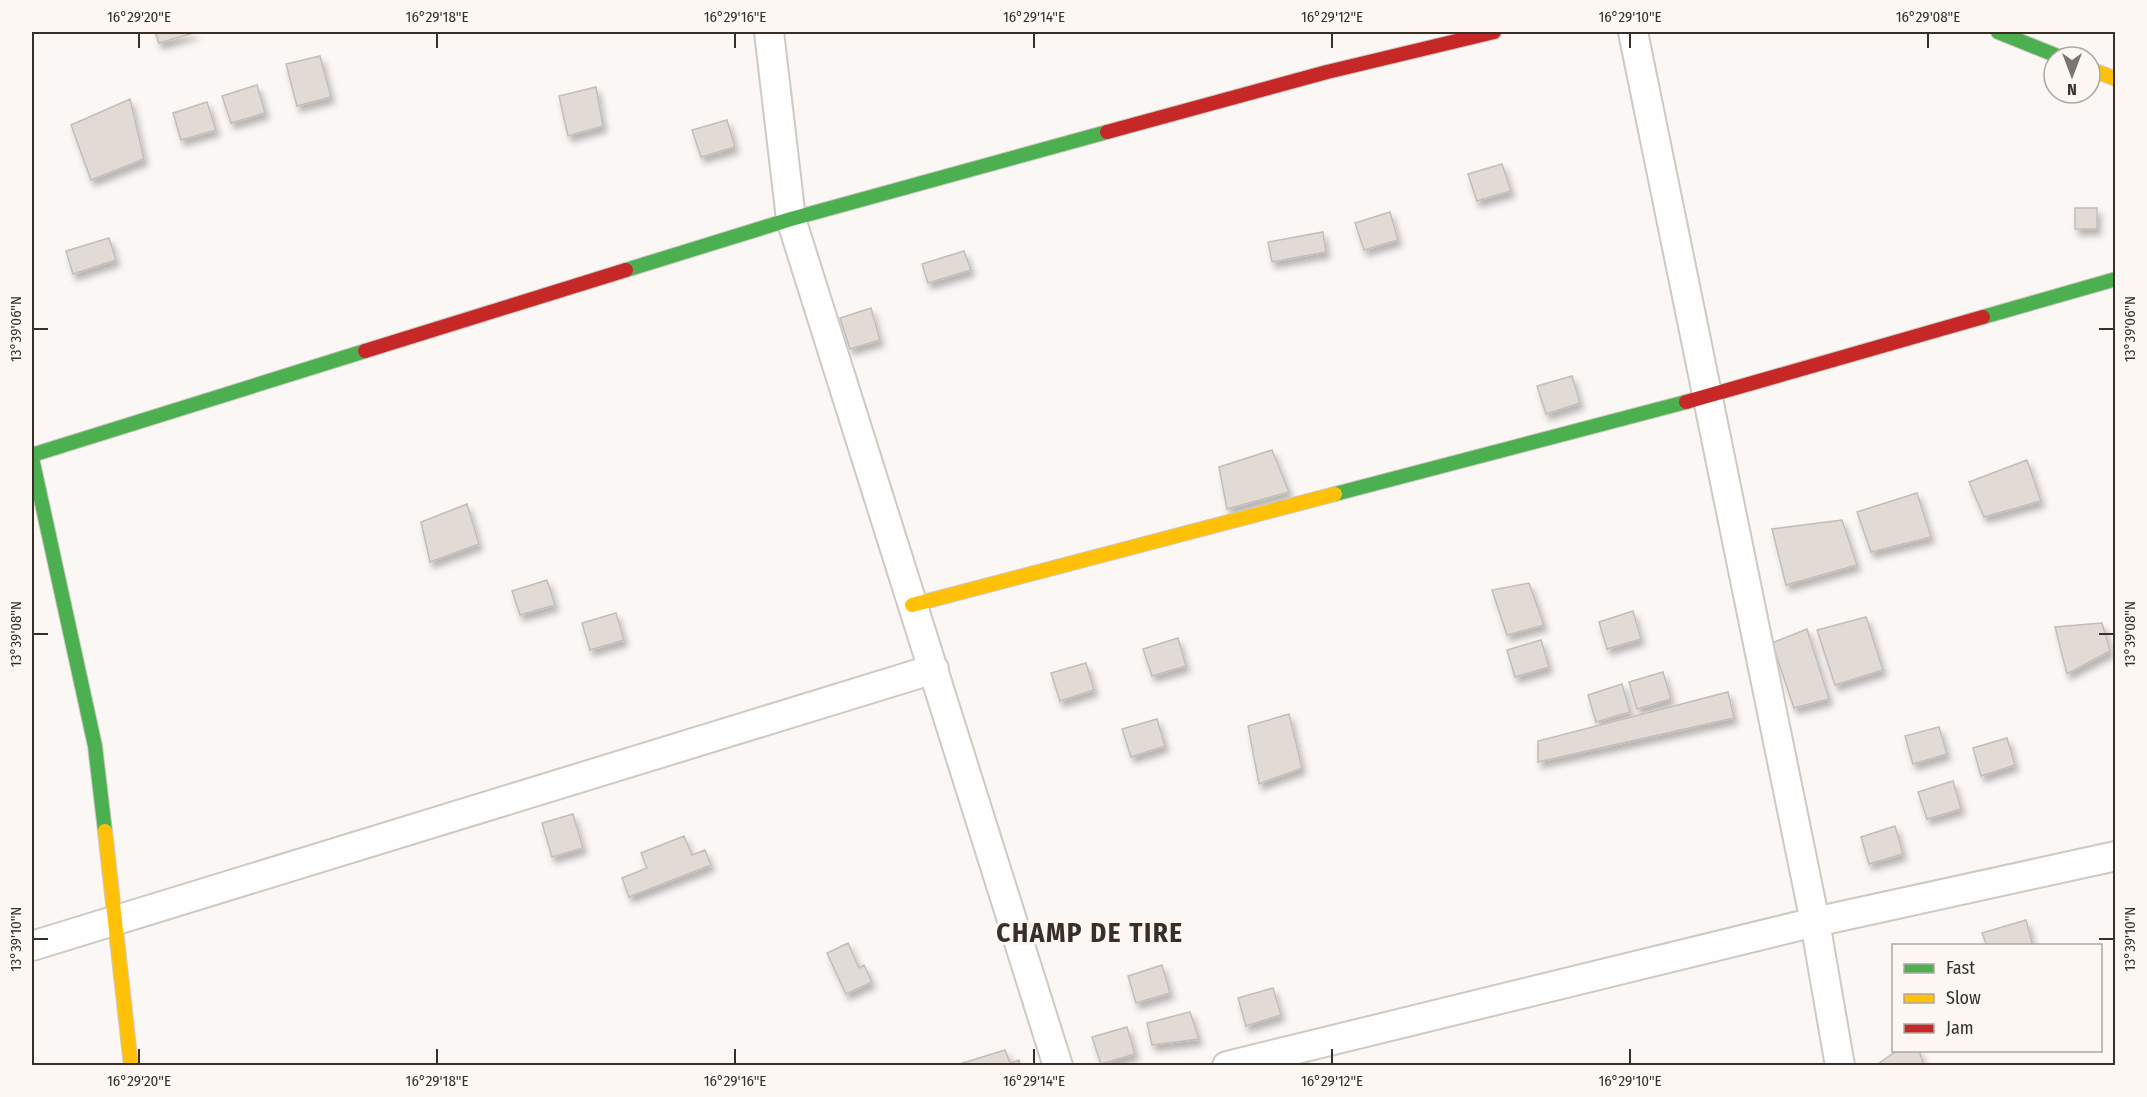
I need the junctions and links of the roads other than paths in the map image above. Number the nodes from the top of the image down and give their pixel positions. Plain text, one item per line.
1 (769, 32) edge
2 (1494, 32) edge
3 (1634, 32) edge
4 (1998, 32) edge
5 (2042, 49) edge
6 (790, 219) junction
7 (2115, 279) edge
8 (1707, 397) junction
9 (32, 457) edge
10 (912, 605) junction
11 (934, 669) junction
12 (2115, 856) edge
13 (115, 920) junction
14 (1815, 922) junction
15 (32, 946) edge
16 (131, 1065) edge
17 (1058, 1065) edge
18 (1227, 1065) edge
19 (1840, 1065) edge

1 - 6 street
2 - 6 street
3 - 8 street
4 - 5 street
6 - 9 street
6 - 10 street
7 - 8 street
8 - 10 street
8 - 14 street
9 - 13 street
10 - 11 street
11 - 13 street
11 - 17 street
12 - 14 street
13 - 15 street
13 - 16 street
14 - 18 street
14 - 19 street

